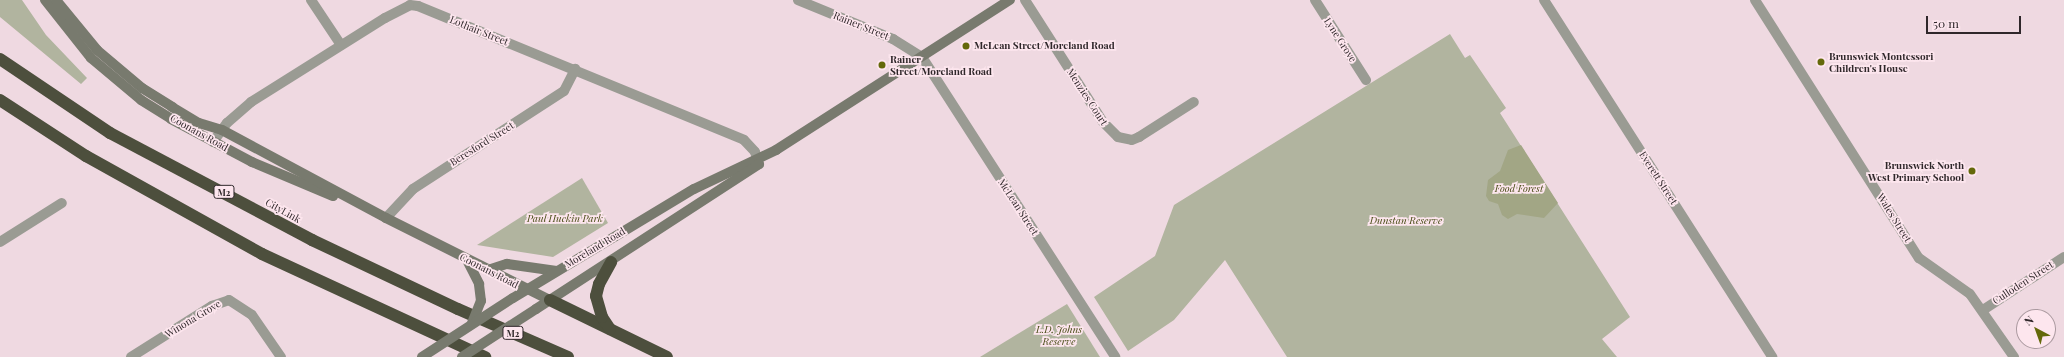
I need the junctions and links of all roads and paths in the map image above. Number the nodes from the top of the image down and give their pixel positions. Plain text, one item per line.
1 (45, 0) edge
2 (56, 0) edge
3 (311, 0) edge
4 (798, 0) edge
5 (1010, 0) edge
6 (1025, 0) edge
7 (1315, 0) edge
8 (1544, 0) edge
9 (1755, 0) edge
10 (341, 45) junction
11 (922, 57) junction
12 (0, 59) edge
13 (575, 69) junction
14 (1366, 80) dead end
15 (0, 100) edge
16 (1194, 102) dead end
17 (222, 130) junction
18 (214, 142) junction
19 (759, 161) junction
20 (62, 202) dead end
21 (386, 218) junction
22 (0, 242) edge
23 (2064, 257) edge
24 (467, 260) junction
25 (611, 262) junction
26 (488, 270) junction
27 (557, 271) junction
28 (526, 290) junction
29 (550, 300) junction
30 (1983, 310) junction
31 (472, 323) junction
32 (610, 329) junction
33 (442, 343) junction
34 (131, 357) edge
35 (281, 357) edge
36 (422, 357) edge
37 (432, 357) edge
38 (462, 357) edge
39 (485, 357) edge
40 (568, 357) edge
41 (667, 357) edge
42 (1115, 357) edge
43 (1772, 357) edge
44 (2014, 357) edge

1 - 18 street, Coonans Road
2 - 17 street, Coonans Road
3 - 10 street
4 - 11 street, Rainer Street
5 - 11 street, Moreland Road
6 - 16 street, Menzies Court
7 - 14 street, Lyne Grove
8 - 43 street, Everett Street
9 - 30 street, Wales Street
10 - 13 street, Lothair Street
10 - 17 street, Lothair Street
11 - 19 street, Moreland Road
11 - 42 street, McLean Street
12 - 40 highway, CityLink / M2
13 - 19 street, Lothair Street
13 - 21 street, Beresford Street
15 - 39 highway
17 - 18 street, Lothair Street
17 - 21 street, Coonans Road
18 - 21 street, Coonans Road
19 - 25 street, Moreland Road
19 - 27 street, Moreland Road
20 - 22 street
21 - 24 street, Coonans Road
23 - 30 street, Culloden Street
24 - 26 street, Coonans Road
24 - 31 street, bridge
25 - 29 street, Moreland Road
25 - 32 highway
26 - 27 street
26 - 28 street, Coonans Road
27 - 28 street, Moreland Road
28 - 29 street, Coonans Road
28 - 31 street, Moreland Road, bridge
29 - 32 highway
29 - 38 street, Moreland Road, bridge
30 - 44 street, Wales Street
31 - 33 street, Moreland Road, bridge
32 - 41 highway
33 - 36 street, Moreland Road, bridge
33 - 37 street, bridge
34 - 35 street, Winona Grove

